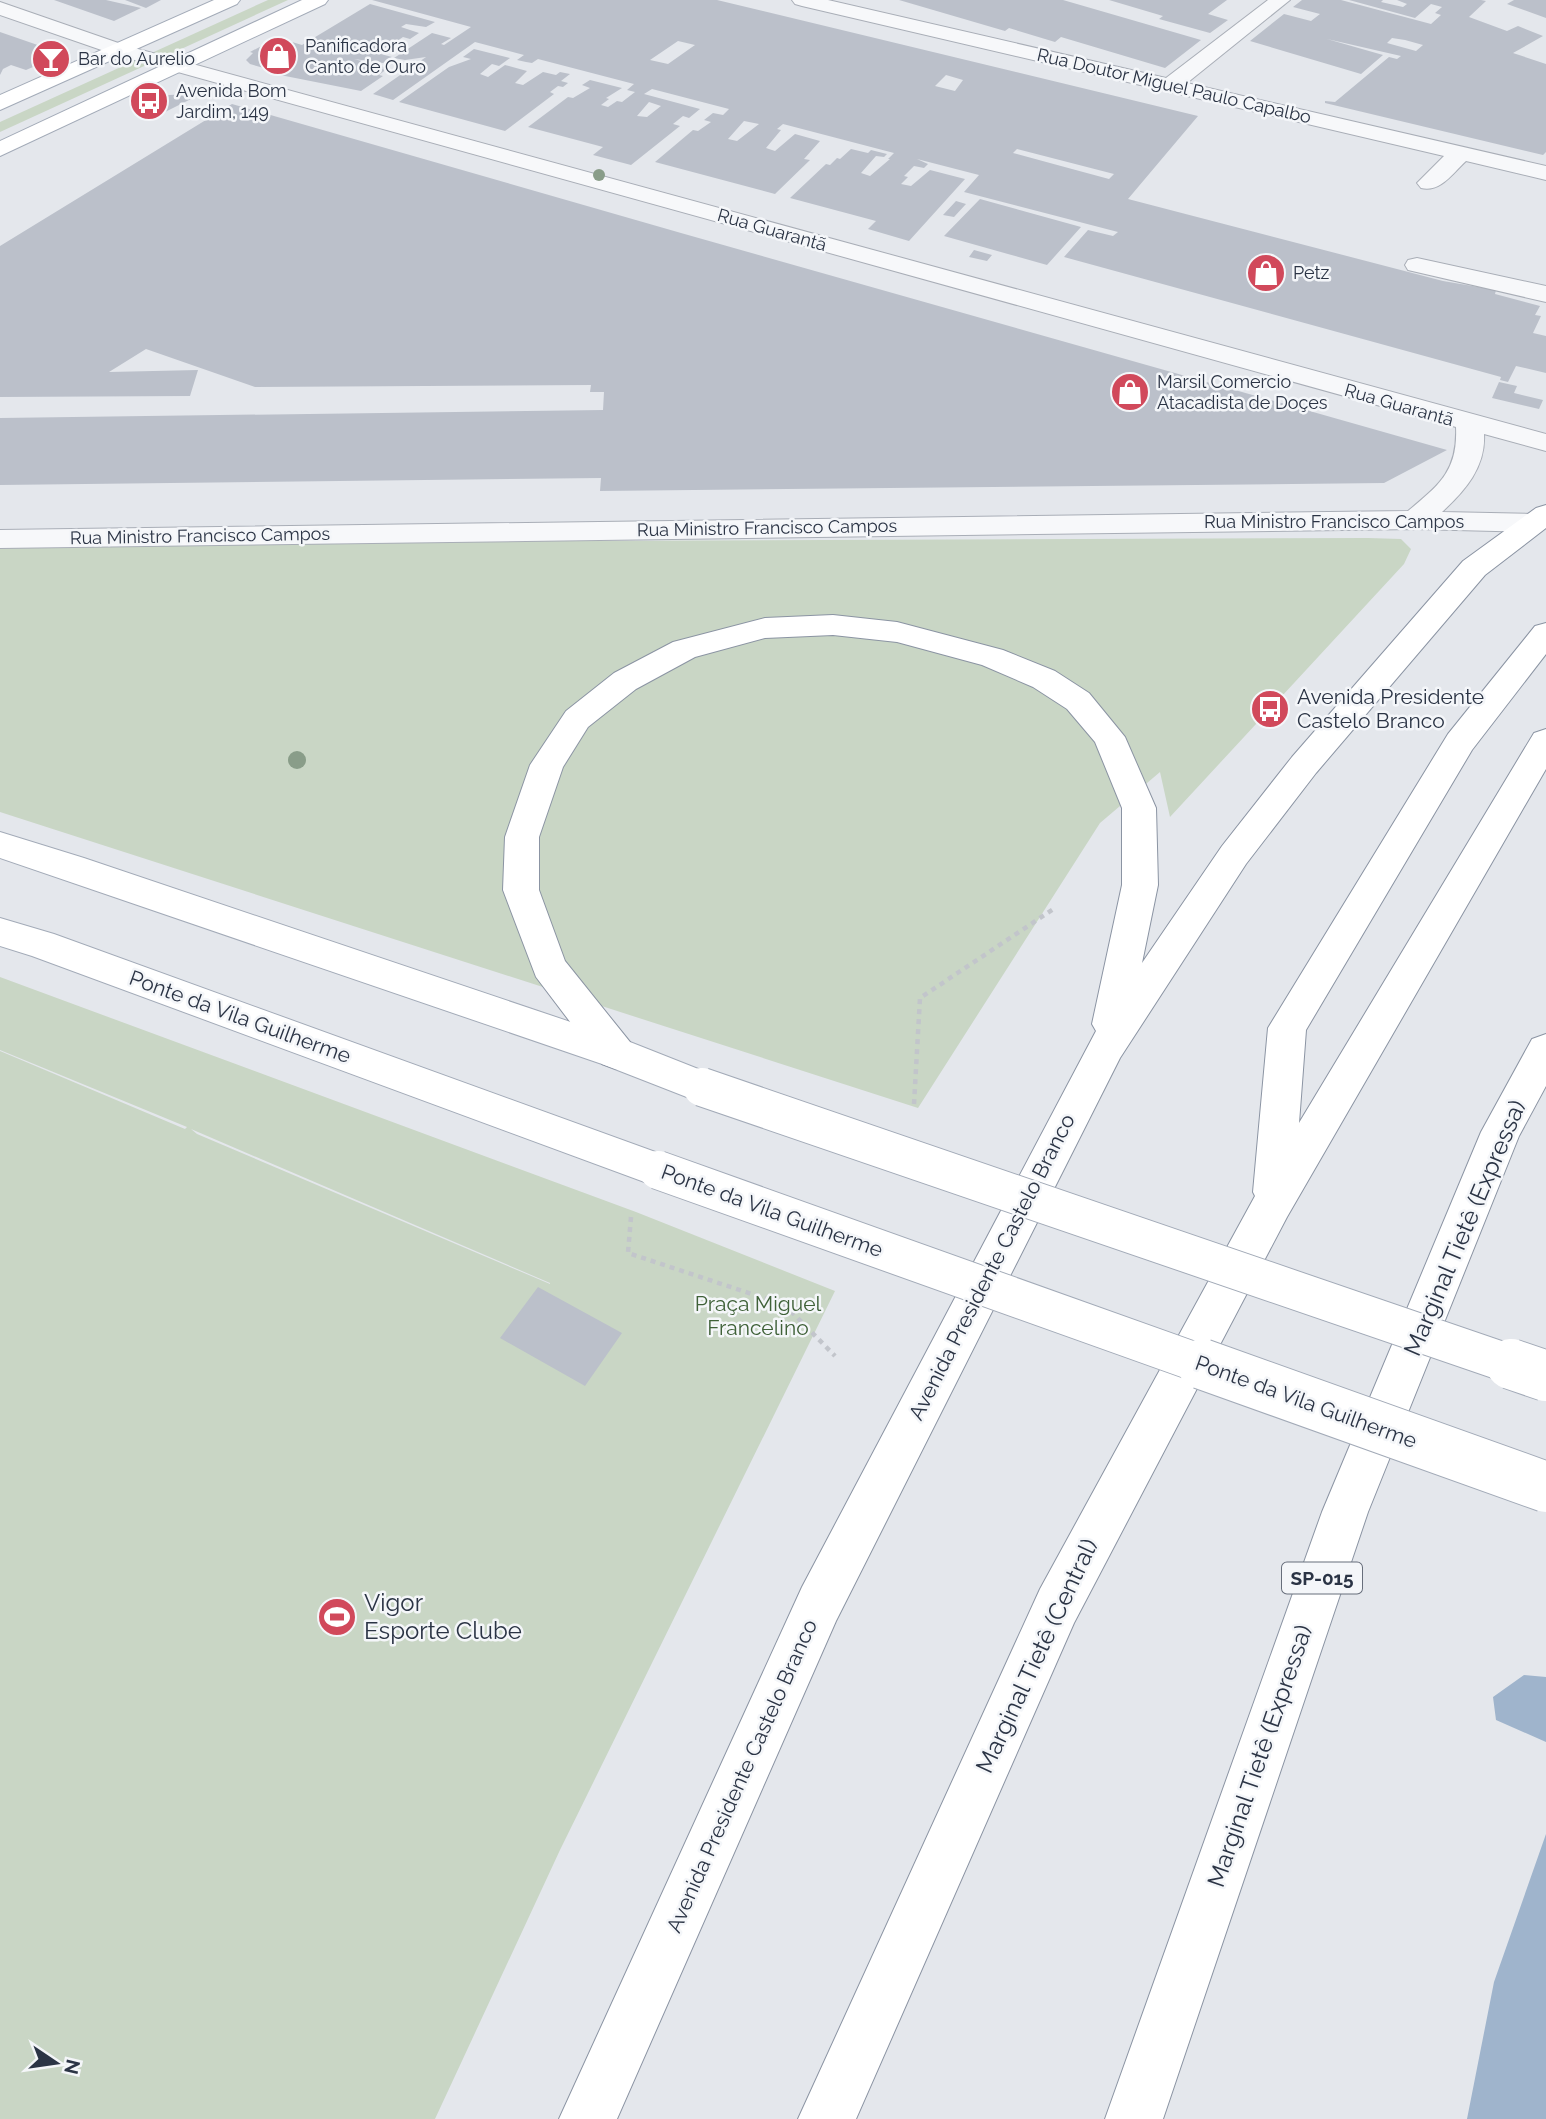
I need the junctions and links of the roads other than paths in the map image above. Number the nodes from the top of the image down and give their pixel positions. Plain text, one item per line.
1 (230, 0) edge
2 (318, 0) edge
3 (1280, 0) edge
4 (807, 1) edge
5 (0, 8) edge
6 (120, 50) junction
7 (180, 65) junction
8 (1171, 85) junction
9 (0, 103) edge
10 (0, 149) edge
11 (1461, 153) junction
12 (1546, 173) edge
13 (1429, 183) dead end
14 (1417, 265) dead end
15 (1546, 293) edge
16 (1469, 424) junction
17 (1546, 443) edge
18 (1540, 518) edge
19 (1415, 520) junction
20 (0, 540) edge
21 (1546, 633) edge
22 (1546, 741) edge
23 (0, 845) edge
24 (0, 932) edge
25 (1106, 1047) junction
26 (1546, 1050) edge
27 (616, 1053) junction
28 (1272, 1204) junction
29 (1546, 1376) edge
30 (1546, 1487) edge
31 (588, 2119) edge
32 (827, 2119) edge
33 (1134, 2119) edge

1 - 6 main road
2 - 7 main road
3 - 8 street
4 - 8 street, Rua Doutor Miguel Paulo Capalbo
5 - 6 street, Rua Guarantã
6 - 7 street, Rua Guarantã
6 - 9 main road
7 - 10 main road
7 - 16 street, Rua Guarantã
8 - 11 street, Rua Doutor Miguel Paulo Capalbo
11 - 12 street, Rua Doutor Miguel Paulo Capalbo
11 - 13 street
14 - 15 street
16 - 17 street, Rua Guarantã
16 - 19 street
18 - 19 street, Rua Ministro Francisco Campos
18 - 25 main road, Avenida Presidente Castelo Branco
19 - 20 street, Rua Ministro Francisco Campos
21 - 28 main road
22 - 28 main road, Marginal Tietê (Central)
23 - 27 main road
24 - 30 main road, Ponte da Vila Guilherme, bridge
25 - 27 main road
25 - 31 main road, Avenida Presidente Castelo Branco
26 - 33 main road, Marginal Tietê (Expressa) / SP-015
27 - 29 main road, bridge
28 - 32 main road, Marginal Tietê (Central)

